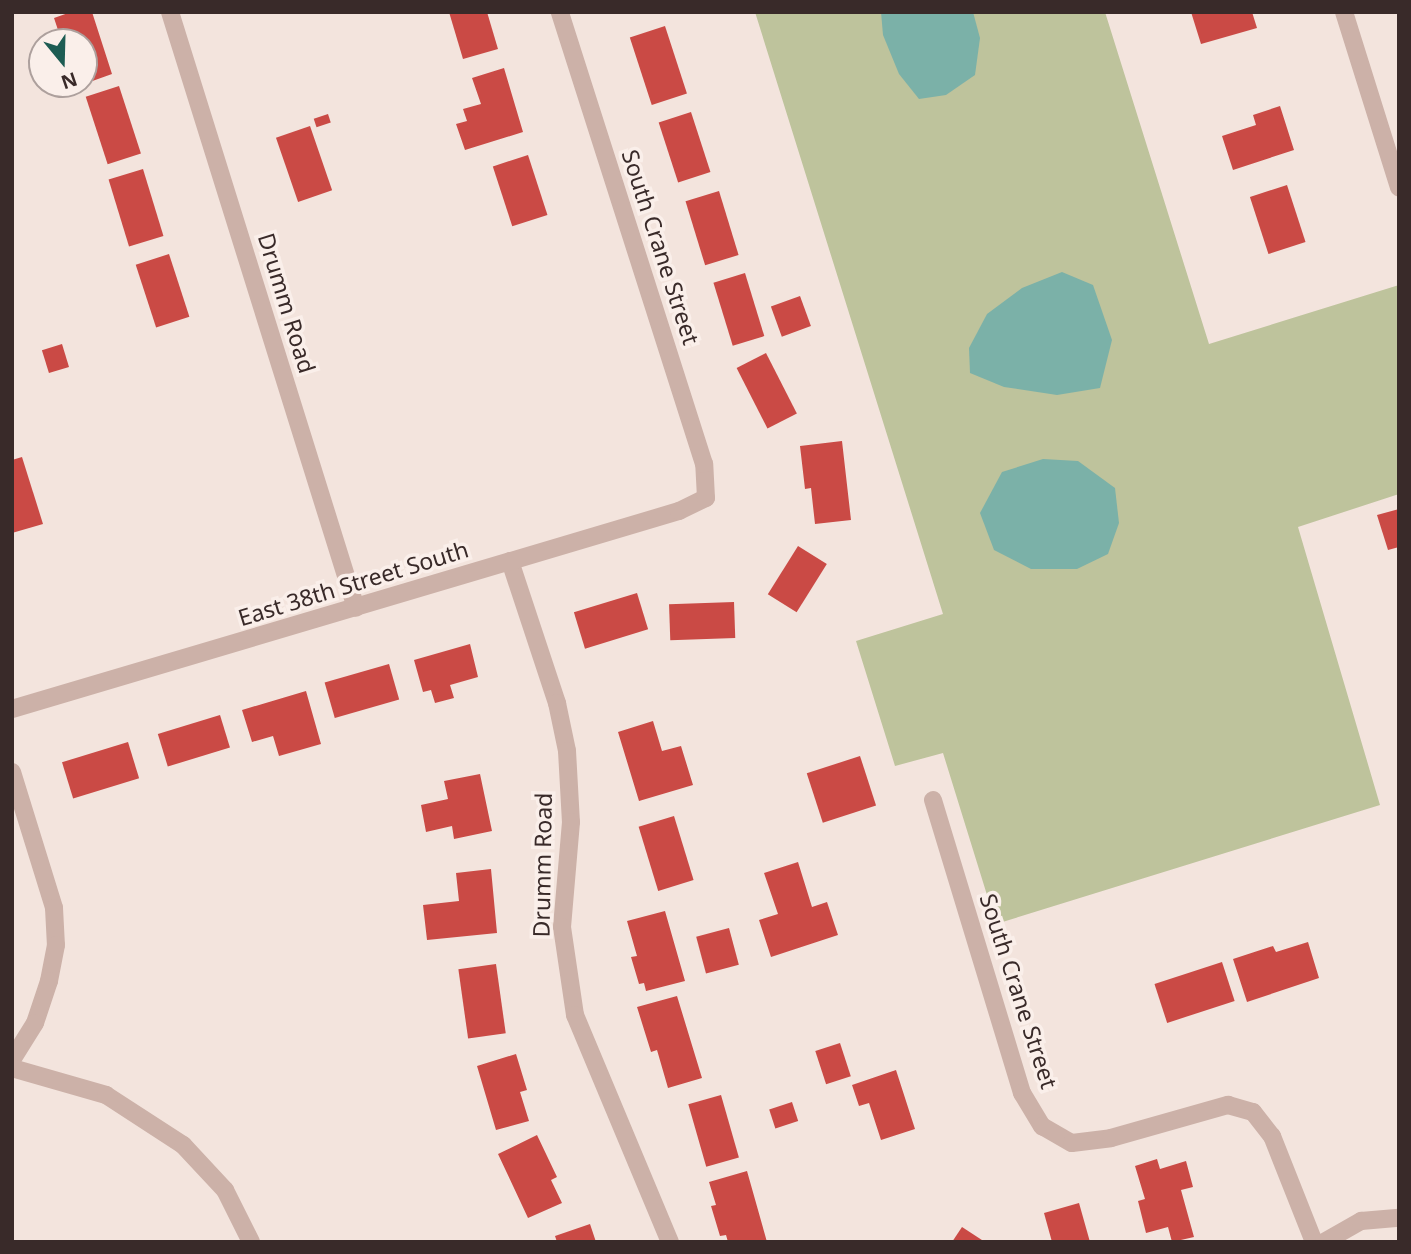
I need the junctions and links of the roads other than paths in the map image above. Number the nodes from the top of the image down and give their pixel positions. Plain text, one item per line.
1 (170, 12) edge
2 (560, 12) edge
3 (1344, 12) edge
4 (1399, 188) edge
5 (706, 498) joint
6 (510, 561) junction
7 (356, 608) junction
8 (12, 709) edge
9 (12, 772) edge
10 (933, 800) dead end
11 (12, 1060) edge
12 (12, 1068) edge
13 (1399, 1218) edge
14 (251, 1242) edge
15 (670, 1242) edge
16 (1314, 1242) edge
17 (1324, 1242) edge

1 - 7 street, Drumm Road
2 - 5 street, South Crane Street
3 - 4 street
5 - 6 street, East 38th Street South
6 - 7 street, East 38th Street South
6 - 15 street, Drumm Road
7 - 8 street, East 38th Street South
9 - 11 street
10 - 16 street, South Crane Street
12 - 14 street
13 - 17 street

